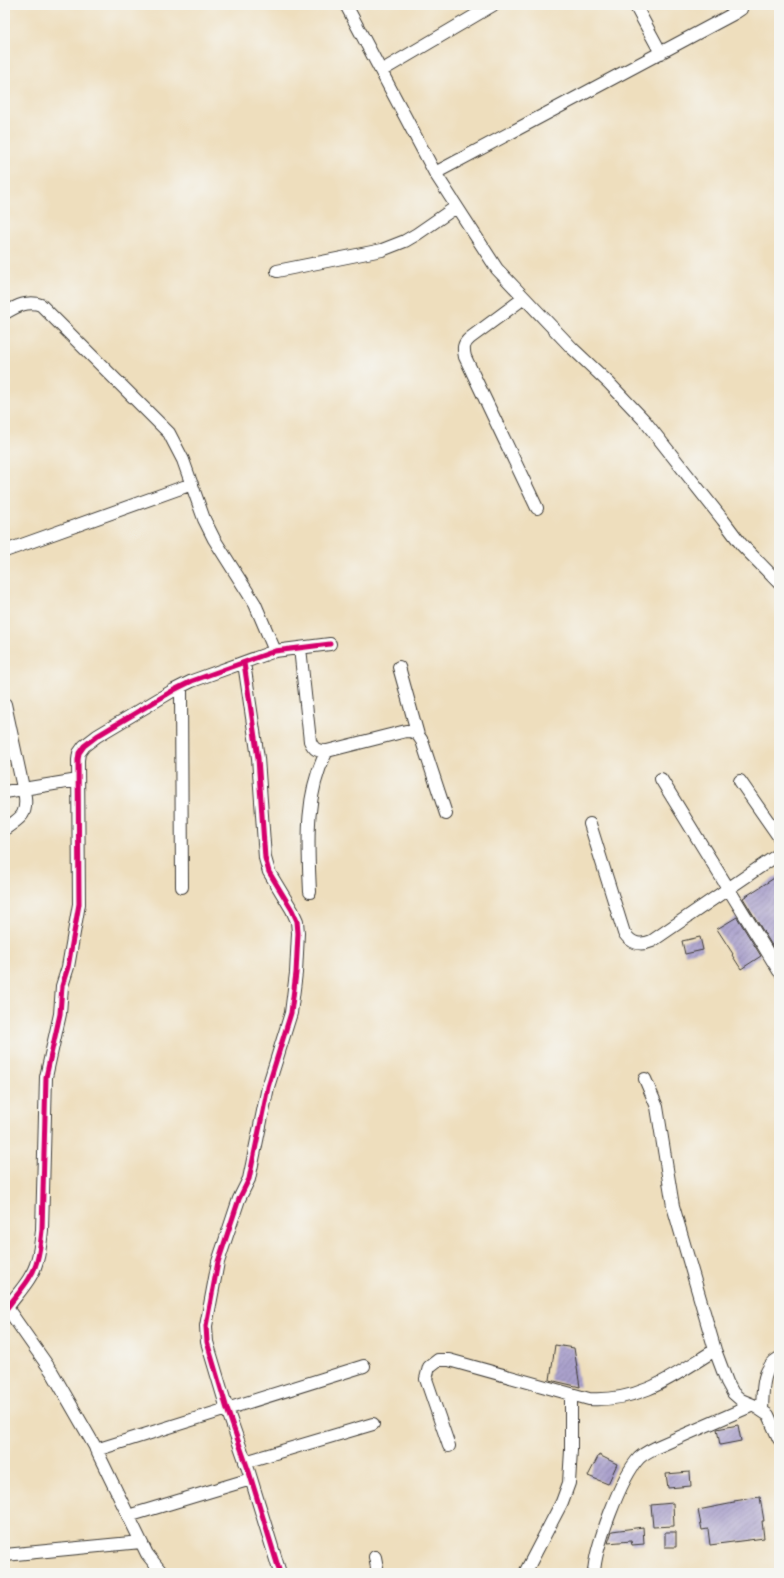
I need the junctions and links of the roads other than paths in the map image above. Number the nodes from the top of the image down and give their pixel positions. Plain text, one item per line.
1 (346, 5) edge
2 (493, 5) edge
3 (635, 5) edge
4 (742, 5) edge
5 (661, 53) junction
6 (381, 71) junction
7 (435, 173) junction
8 (456, 207) junction
9 (277, 271) dead end
10 (524, 298) junction
11 (5, 313) edge
12 (192, 484) junction
13 (537, 508) dead end
14 (5, 551) edge
15 (779, 583) edge
16 (330, 644) dead end
17 (300, 648) junction
18 (275, 651) junction
19 (244, 663) junction
20 (399, 667) dead end
21 (181, 687) junction
22 (5, 704) edge
23 (418, 735) junction
24 (327, 751) junction
25 (661, 779) dead end
26 (78, 780) junction
27 (740, 781) dead end
28 (24, 789) junction
29 (5, 792) edge
30 (446, 814) dead end
31 (590, 824) dead end
32 (5, 829) edge
33 (779, 837) edge
34 (779, 854) edge
35 (182, 887) dead end
36 (729, 888) junction
37 (310, 892) dead end
38 (779, 972) edge
39 (645, 1079) dead end
40 (6, 1306) edge
41 (715, 1350) junction
42 (779, 1358) edge
43 (364, 1366) dead end
44 (571, 1394) junction
45 (758, 1407) junction
46 (226, 1409) junction
47 (373, 1424) dead end
48 (779, 1439) edge
49 (449, 1446) dead end
50 (96, 1450) junction
51 (245, 1462) junction
52 (251, 1479) junction
53 (128, 1516) junction
54 (141, 1542) junction
55 (5, 1555) edge
56 (375, 1557) dead end
57 (162, 1573) edge
58 (280, 1573) edge
59 (378, 1573) edge
60 (525, 1573) edge
61 (594, 1573) edge

1 - 6 street
2 - 6 street
3 - 5 street
4 - 5 street
5 - 7 street
6 - 7 street
7 - 8 street
8 - 9 street
8 - 10 street
10 - 13 street
10 - 15 street
11 - 12 street
12 - 14 street
12 - 18 street
16 - 17 street
17 - 18 street
17 - 24 street
18 - 19 street
19 - 21 street
19 - 46 street
20 - 23 street
21 - 26 street
21 - 35 street
22 - 28 street
23 - 24 street
23 - 30 street
24 - 37 street
25 - 36 street
26 - 28 street
26 - 40 street
27 - 33 street
28 - 29 street
28 - 32 street
31 - 36 street
34 - 36 street
36 - 38 street
39 - 41 street
40 - 50 street
41 - 44 street
41 - 45 street
42 - 45 street
43 - 46 street
44 - 49 street
44 - 60 street
45 - 48 street
45 - 61 street
46 - 50 street
46 - 51 street
47 - 51 street
50 - 53 street
51 - 52 street
52 - 53 street
52 - 58 street
53 - 54 street
54 - 55 street
54 - 57 street
56 - 59 street

